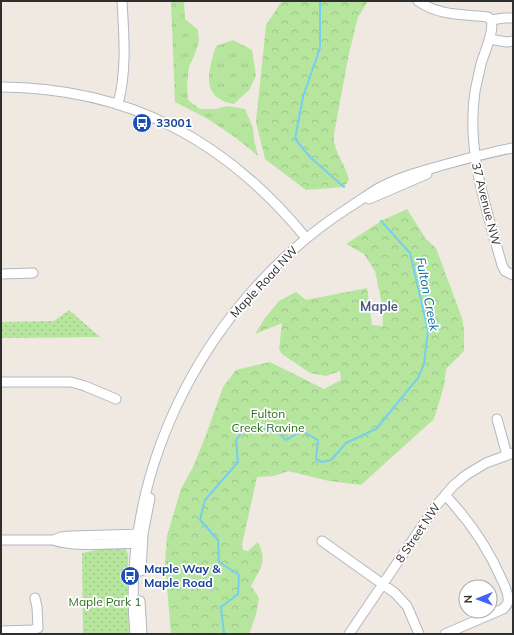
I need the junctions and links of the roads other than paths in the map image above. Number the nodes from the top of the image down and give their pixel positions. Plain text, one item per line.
1 (122, 1) edge
2 (418, 1) edge
3 (513, 18) edge
4 (491, 20) junction
5 (489, 39) junction
6 (513, 41) edge
7 (1, 87) edge
8 (118, 104) junction
9 (513, 148) edge
10 (475, 156) junction
11 (306, 238) junction
12 (32, 273) dead end
13 (1, 274) edge
14 (510, 274) edge
15 (1, 382) edge
16 (116, 399) dead end
17 (497, 418) dead end
18 (510, 454) edge
19 (445, 495) junction
20 (140, 539) junction
21 (1, 540) edge
22 (322, 541) dead end
23 (384, 584) junction
24 (35, 598) dead end
25 (1, 631) edge
26 (135, 634) edge
27 (142, 634) edge
28 (349, 634) edge
29 (419, 634) edge
30 (445, 634) edge

1 - 8 street
2 - 4 street
3 - 4 street
4 - 5 street, 37 Avenue NW
5 - 6 street
5 - 10 street, 37 Avenue NW
7 - 8 street
8 - 11 street
9 - 10 street, Maple Road NW
10 - 11 street, Maple Road NW
10 - 14 street, 37 Avenue NW
11 - 20 street, Maple Road NW
12 - 13 street
15 - 16 street
17 - 18 street, 8 Street NW
18 - 19 street, 8 Street NW
19 - 23 street, 8 Street NW
19 - 30 street
20 - 21 street
20 - 26 street, Maple Road NW
20 - 27 street, Maple Road NW
22 - 23 street
23 - 28 street, 8 Street NW
23 - 29 street
24 - 25 street

